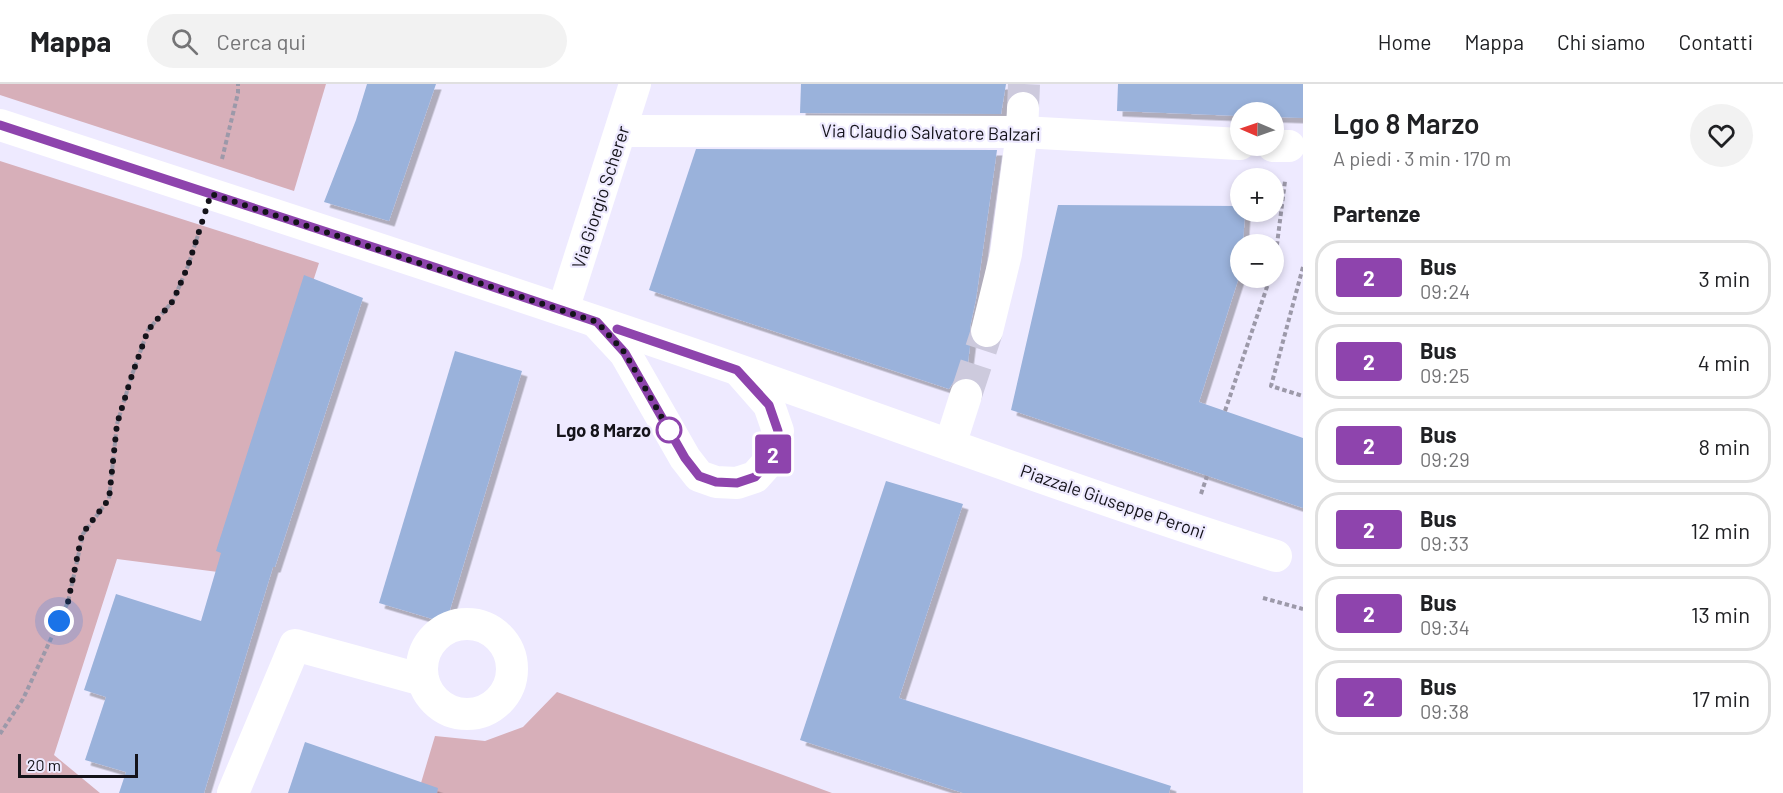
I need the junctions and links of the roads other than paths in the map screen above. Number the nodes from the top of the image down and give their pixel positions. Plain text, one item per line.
1 (636, 84) edge
2 (1023, 120) junction
3 (0, 125) edge
4 (622, 131) junction
5 (1230, 143) edge
6 (562, 310) junction
7 (597, 322) junction
8 (987, 331) tunnel mouth
9 (737, 370) junction
10 (966, 395) tunnel mouth
11 (950, 445) junction
12 (1276, 556) dead end
13 (423, 680) dead end
14 (233, 793) edge

1 - 4 street, Via Giorgio Scherer
2 - 4 street, Via Claudio Salvatore Balzari
2 - 5 street, Via Claudio Salvatore Balzari
2 - 8 street
3 - 6 street, Piazzale Giuseppe Peroni
4 - 6 street, Via Giorgio Scherer
6 - 7 street, Piazzale Giuseppe Peroni
7 - 9 street, Piazzale Giuseppe Peroni
7 - 9 street
9 - 11 street, Piazzale Giuseppe Peroni
10 - 11 street
11 - 12 street, Piazzale Giuseppe Peroni
13 - 14 street

